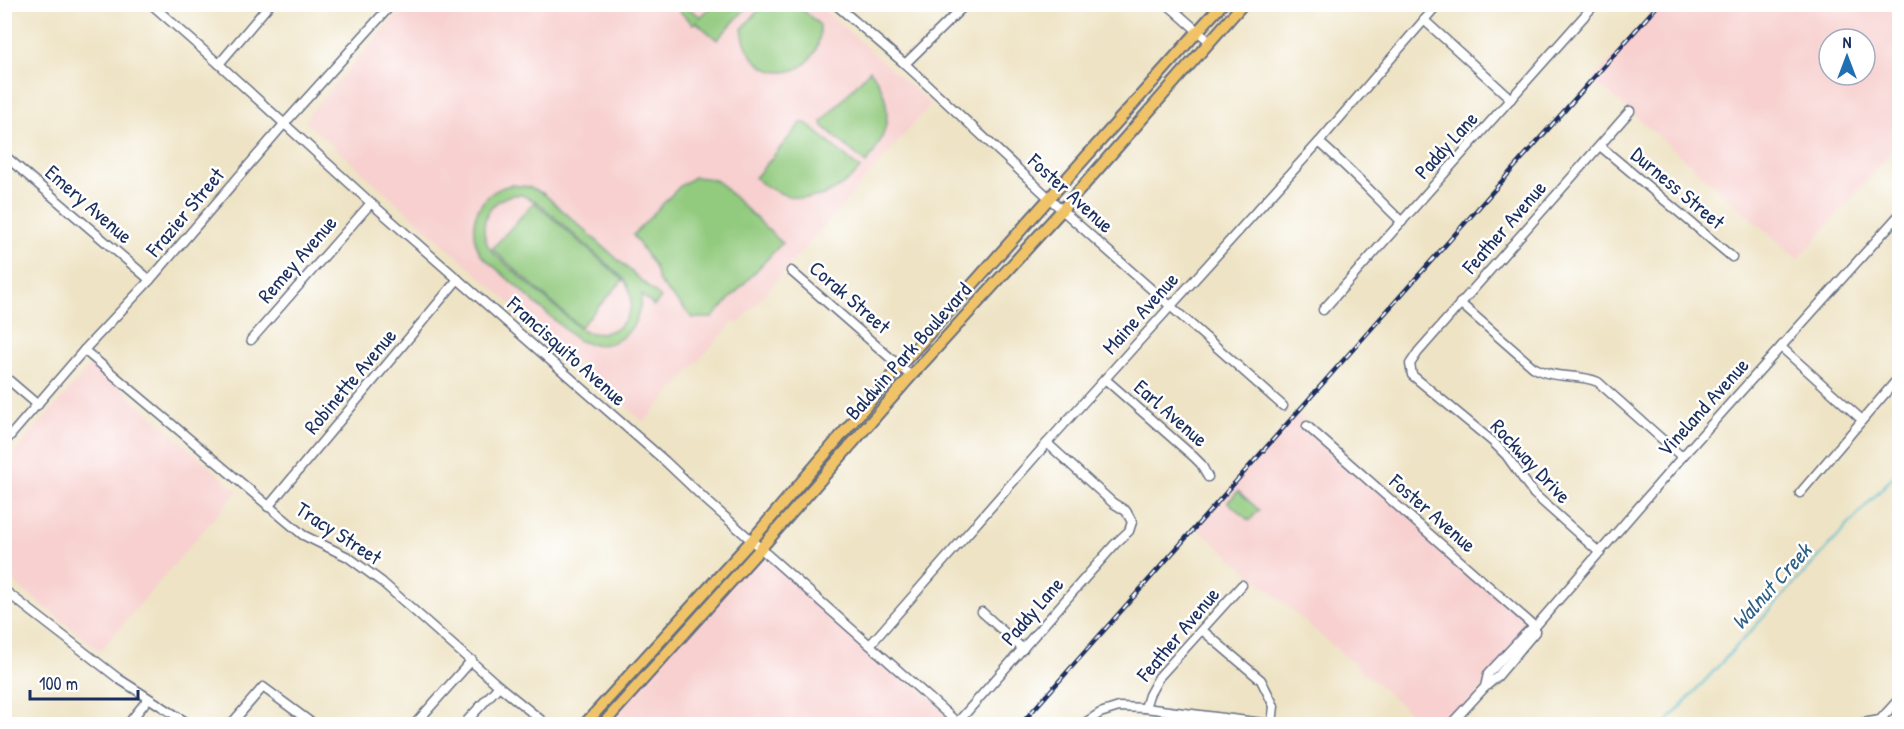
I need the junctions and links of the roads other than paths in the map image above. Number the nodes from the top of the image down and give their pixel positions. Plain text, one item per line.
1 (152, 4) edge
2 (270, 4) edge
3 (392, 4) edge
4 (835, 4) edge
5 (966, 4) edge
6 (1167, 4) edge
7 (1222, 4) edge
8 (1244, 4) edge
9 (1438, 4) edge
10 (1595, 4) edge
11 (1424, 20) junction
12 (1198, 31) junction
13 (1210, 42) junction
14 (219, 64) junction
15 (905, 64) junction
16 (1511, 99) junction
17 (1630, 111) dead end
18 (284, 123) junction
19 (1319, 142) junction
20 (1600, 146) junction
21 (4, 155) edge
22 (1050, 198) junction
23 (371, 203) junction
24 (1062, 210) junction
25 (1899, 214) edge
26 (1402, 222) junction
27 (1732, 257) dead end
28 (791, 271) dead end
29 (458, 279) junction
30 (150, 280) junction
31 (1460, 303) junction
32 (1170, 306) junction
33 (1323, 310) dead end
34 (251, 340) dead end
35 (1781, 347) junction
36 (84, 350) junction
37 (901, 365) junction
38 (1410, 370) joint
39 (4, 376) edge
40 (911, 376) junction
41 (1899, 376) edge
42 (1105, 379) junction
43 (38, 405) junction
44 (1283, 406) dead end
45 (1861, 419) junction
46 (1307, 426) dead end
47 (4, 443) edge
48 (1047, 443) junction
49 (1682, 457) junction
50 (1208, 477) dead end
51 (1800, 493) dead end
52 (268, 507) junction
53 (752, 540) junction
54 (761, 548) junction
55 (1600, 553) junction
56 (1242, 585) dead end
57 (4, 590) edge
58 (982, 612) dead end
59 (683, 616) junction
60 (1535, 627) junction
61 (1202, 630) junction
62 (870, 645) junction
63 (1023, 649) junction
64 (663, 657) junction
65 (472, 660) junction
66 (499, 686) junction
67 (1899, 698) edge
68 (148, 699) junction
69 (1145, 708) junction
70 (128, 724) edge
71 (189, 724) edge
72 (231, 724) edge
73 (313, 724) edge
74 (415, 724) edge
75 (464, 724) edge
76 (546, 724) edge
77 (585, 724) edge
78 (603, 724) edge
79 (958, 724) edge
80 (1083, 724) edge
81 (1271, 724) edge
82 (1451, 724) edge
83 (1857, 724) edge

1 - 14 street, Francisquito Avenue
2 - 14 street
3 - 18 street, Frazier Street
4 - 15 street, Foster Avenue
5 - 15 street
6 - 12 street
7 - 12 main road, Baldwin Park Boulevard
8 - 13 main road, Baldwin Park Boulevard
9 - 11 street, Maine Avenue
10 - 16 street, Paddy Lane
11 - 16 street
11 - 19 street, Maine Avenue
12 - 13 street
12 - 22 main road, Baldwin Park Boulevard
13 - 24 main road, Baldwin Park Boulevard
14 - 18 street, Francisquito Avenue
15 - 22 street, Foster Avenue
16 - 26 street, Paddy Lane
17 - 20 street, Feather Avenue
18 - 23 street, Francisquito Avenue
18 - 30 street, Frazier Street
19 - 26 street
19 - 32 street, Maine Avenue
20 - 27 street, Durness Street
20 - 31 street, Feather Avenue
21 - 30 street, Emery Avenue
22 - 24 street, Foster Avenue
22 - 37 main road, Baldwin Park Boulevard
23 - 29 street, Francisquito Avenue
23 - 34 street, Remey Avenue
24 - 32 street, Foster Avenue
24 - 40 main road, Baldwin Park Boulevard
25 - 35 street, Vineland Avenue
26 - 33 street, Paddy Lane
28 - 37 street, Corak Street
29 - 52 street, Robinette Avenue
29 - 53 street, Francisquito Avenue
30 - 36 street, Frazier Street
31 - 38 street, Feather Avenue
31 - 49 street
32 - 42 street, Maine Avenue
32 - 44 street, Foster Avenue
35 - 45 street
35 - 49 street, Vineland Avenue
36 - 43 street, Frazier Street
36 - 52 street, Tracy Street
37 - 40 street, Corak Street
37 - 53 main road, Baldwin Park Boulevard
38 - 55 street, Rockway Drive
39 - 43 street
40 - 54 main road, Baldwin Park Boulevard
41 - 45 street
42 - 48 street, Maine Avenue
42 - 50 street, Earl Avenue
43 - 47 street, Frazier Street
45 - 51 street
46 - 60 street, Foster Avenue
48 - 62 street, Maine Avenue
48 - 63 street, Paddy Lane
49 - 55 street, Vineland Avenue
52 - 65 street, Tracy Street
53 - 54 street, Francisquito Avenue
53 - 59 main road, Baldwin Park Boulevard
54 - 62 street, Francisquito Avenue
54 - 64 main road, Baldwin Park Boulevard
55 - 60 street, Vineland Avenue
56 - 61 street, Feather Avenue
57 - 68 street
58 - 63 street
59 - 64 main road
59 - 77 main road, Baldwin Park Boulevard
60 - 82 street, Vineland Avenue
61 - 69 street, Feather Avenue
61 - 81 street
62 - 79 street, Francisquito Avenue
63 - 79 street, Paddy Lane
64 - 78 main road, Baldwin Park Boulevard
65 - 66 street, Tracy Street
65 - 74 street
66 - 75 street
66 - 76 street, Tracy Street
67 - 83 street
68 - 70 street
68 - 71 street
69 - 80 street
69 - 81 street
72 - 73 street

